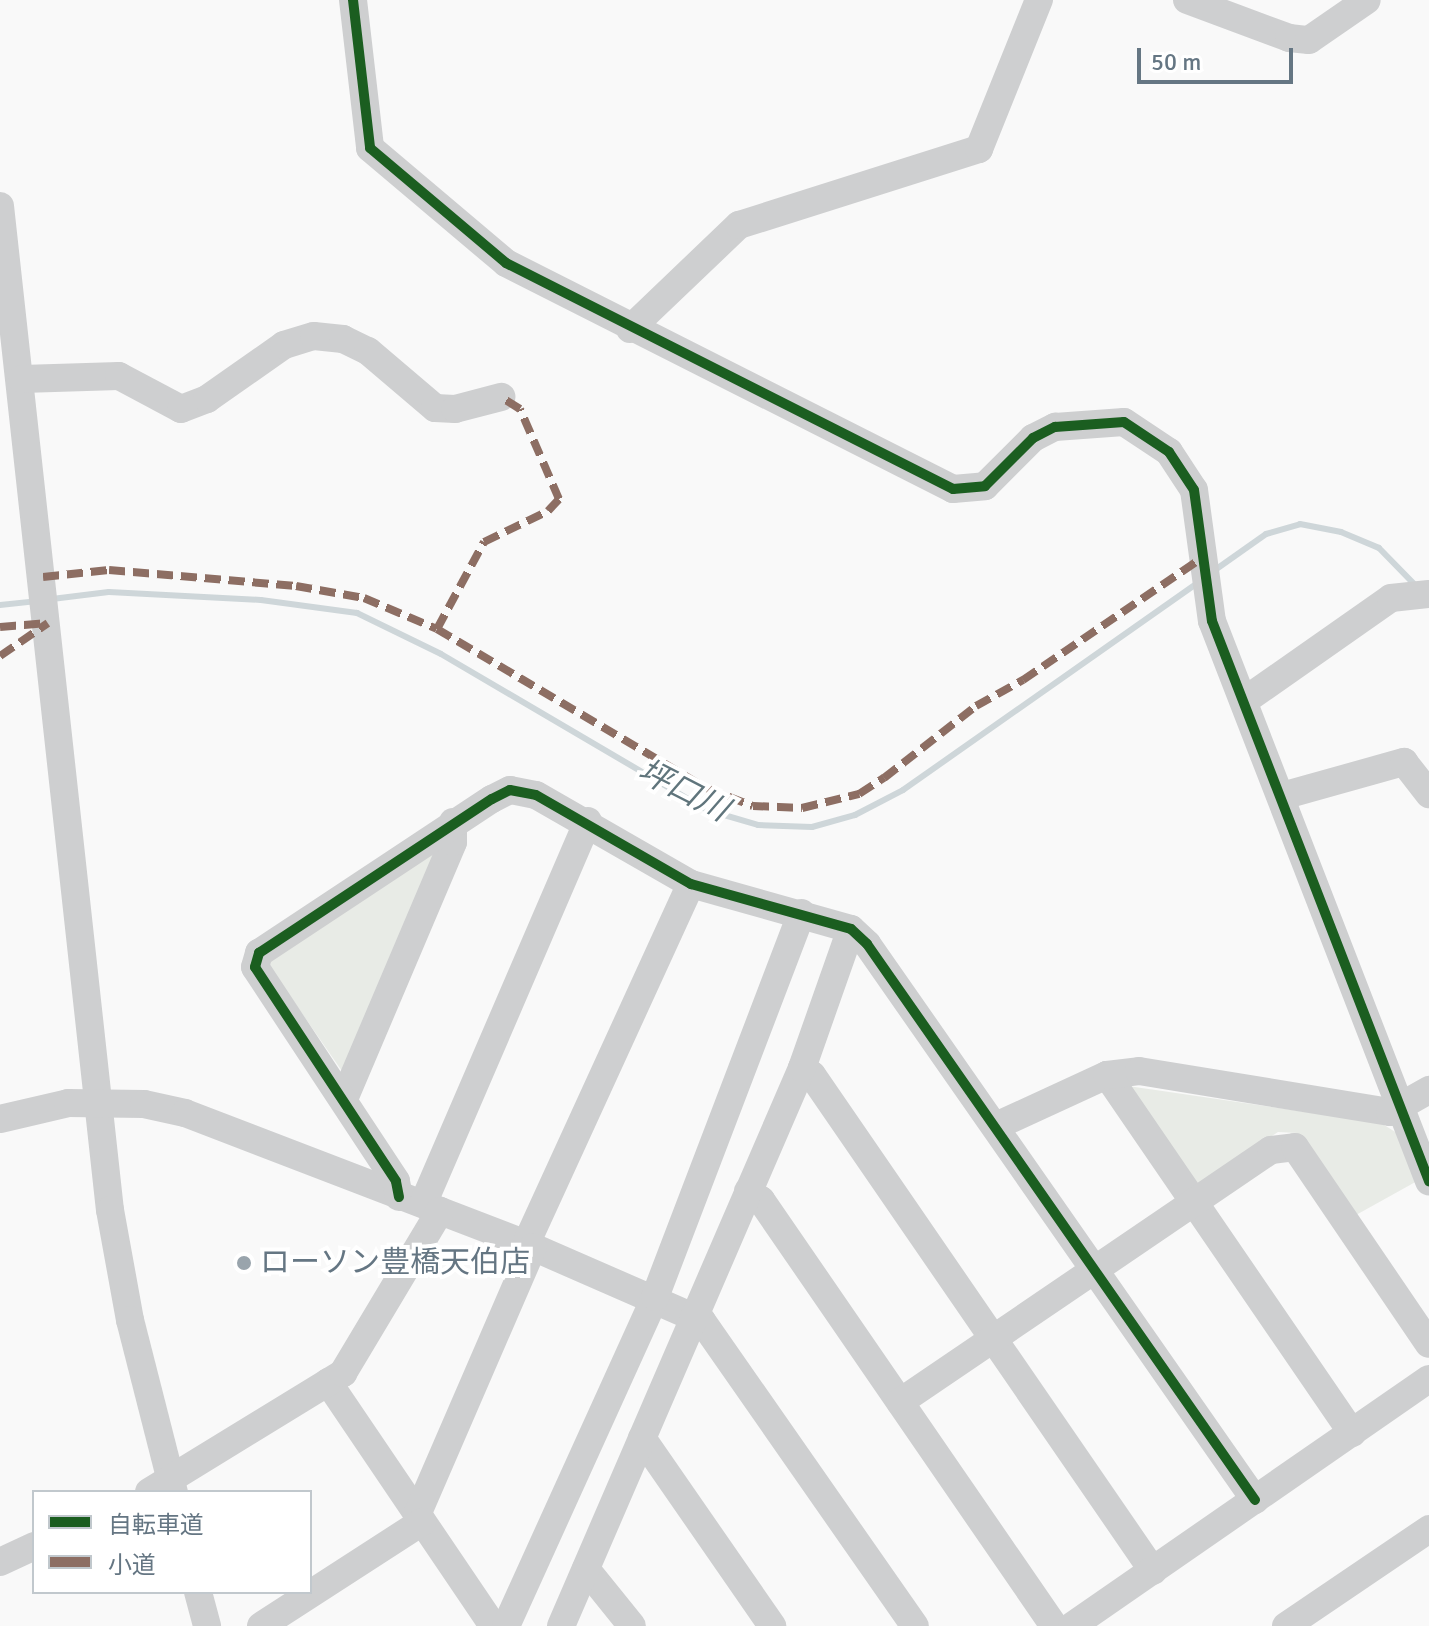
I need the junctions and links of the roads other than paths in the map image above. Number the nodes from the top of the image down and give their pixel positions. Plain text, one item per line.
1 (353, 0) edge
2 (1039, 0) edge
3 (1187, 0) edge
4 (1367, 0) edge
5 (0, 206) edge
6 (630, 329) junction
7 (22, 379) junction
8 (501, 397) dead end
9 (1422, 593) edge
10 (1244, 701) junction
11 (1429, 794) edge
12 (1282, 796) junction
13 (588, 821) junction
14 (453, 822) junction
15 (691, 884) junction
16 (802, 913) junction
17 (851, 929) junction
18 (802, 1068) junction
19 (1107, 1075) junction
20 (1429, 1090) edge
21 (344, 1099) junction
22 (98, 1102) junction
23 (1402, 1110) junction
24 (0, 1119) edge
25 (996, 1126) junction
26 (1429, 1181) edge
27 (748, 1191) junction
28 (1193, 1203) junction
29 (421, 1204) junction
30 (529, 1246) junction
31 (1095, 1269) junction
32 (655, 1297) junction
33 (692, 1316) junction
34 (995, 1337) junction
35 (1429, 1344) edge
36 (1429, 1379) edge
37 (328, 1382) junction
38 (900, 1402) junction
39 (1352, 1433) junction
40 (642, 1438) junction
41 (165, 1489) edge
42 (1255, 1500) junction
43 (419, 1519) junction
44 (1429, 1529) edge
45 (32, 1547) edge
46 (0, 1562) edge
47 (586, 1569) junction
48 (1153, 1571) junction
49 (312, 1591) edge
50 (199, 1594) edge
51 (308, 1594) edge
52 (207, 1626) edge
53 (261, 1626) edge
54 (493, 1626) edge
55 (506, 1626) edge
56 (561, 1626) edge
57 (632, 1626) edge
58 (772, 1626) edge
59 (915, 1626) edge
60 (1054, 1626) edge
61 (1072, 1626) edge
62 (1286, 1626) edge

1 - 6 street
2 - 6 street
3 - 4 street
5 - 7 street
6 - 10 street
7 - 8 street
7 - 22 street
9 - 10 street
10 - 12 street
11 - 12 street
12 - 23 street
13 - 14 street
13 - 15 street
13 - 29 street
14 - 21 street
14 - 21 street
15 - 16 street
15 - 30 street
16 - 17 street
16 - 32 street
17 - 18 street
17 - 25 street
18 - 27 street
18 - 34 street
19 - 23 street
19 - 25 street
19 - 28 street
20 - 23 street
21 - 29 street
22 - 24 street
22 - 29 street
22 - 41 street
23 - 26 street
25 - 31 street
27 - 33 street
27 - 38 street
28 - 31 street
28 - 35 street
28 - 39 street
29 - 30 street
29 - 37 street
30 - 32 street
30 - 43 street
31 - 34 street
31 - 42 street
32 - 33 street
32 - 55 street
33 - 40 street
33 - 59 street
34 - 38 street
34 - 48 street
36 - 39 street
37 - 41 street
37 - 43 street
38 - 60 street
39 - 42 street
40 - 47 street
40 - 58 street
42 - 48 street
43 - 49 street
43 - 54 street
44 - 62 street
45 - 46 street
47 - 56 street
47 - 57 street
48 - 61 street
50 - 52 street
51 - 53 street

